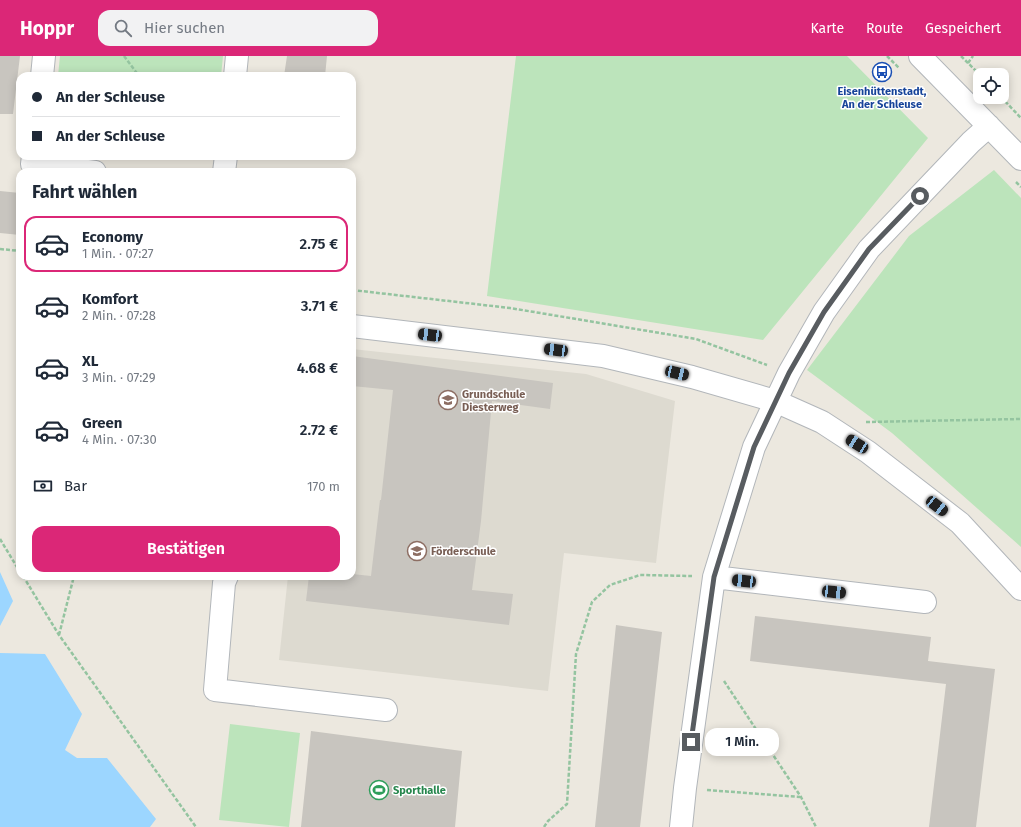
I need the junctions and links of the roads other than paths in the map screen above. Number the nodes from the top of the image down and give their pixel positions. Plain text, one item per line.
1 (44, 56) edge
2 (237, 56) edge
3 (920, 56) edge
4 (42, 72) edge
5 (235, 72) edge
6 (989, 126) junction
7 (1021, 159) edge
8 (32, 160) edge
9 (64, 168) edge
10 (356, 326) edge
11 (775, 401) junction
12 (714, 577) junction
13 (225, 580) edge
14 (1021, 589) edge
15 (925, 602) dead end
16 (386, 710) dead end
17 (681, 827) edge

1 - 4 street
2 - 5 street
3 - 6 street
6 - 7 street
6 - 11 street
8 - 9 street
10 - 11 street
11 - 12 street
11 - 14 street
12 - 15 street
12 - 17 street
13 - 16 street

